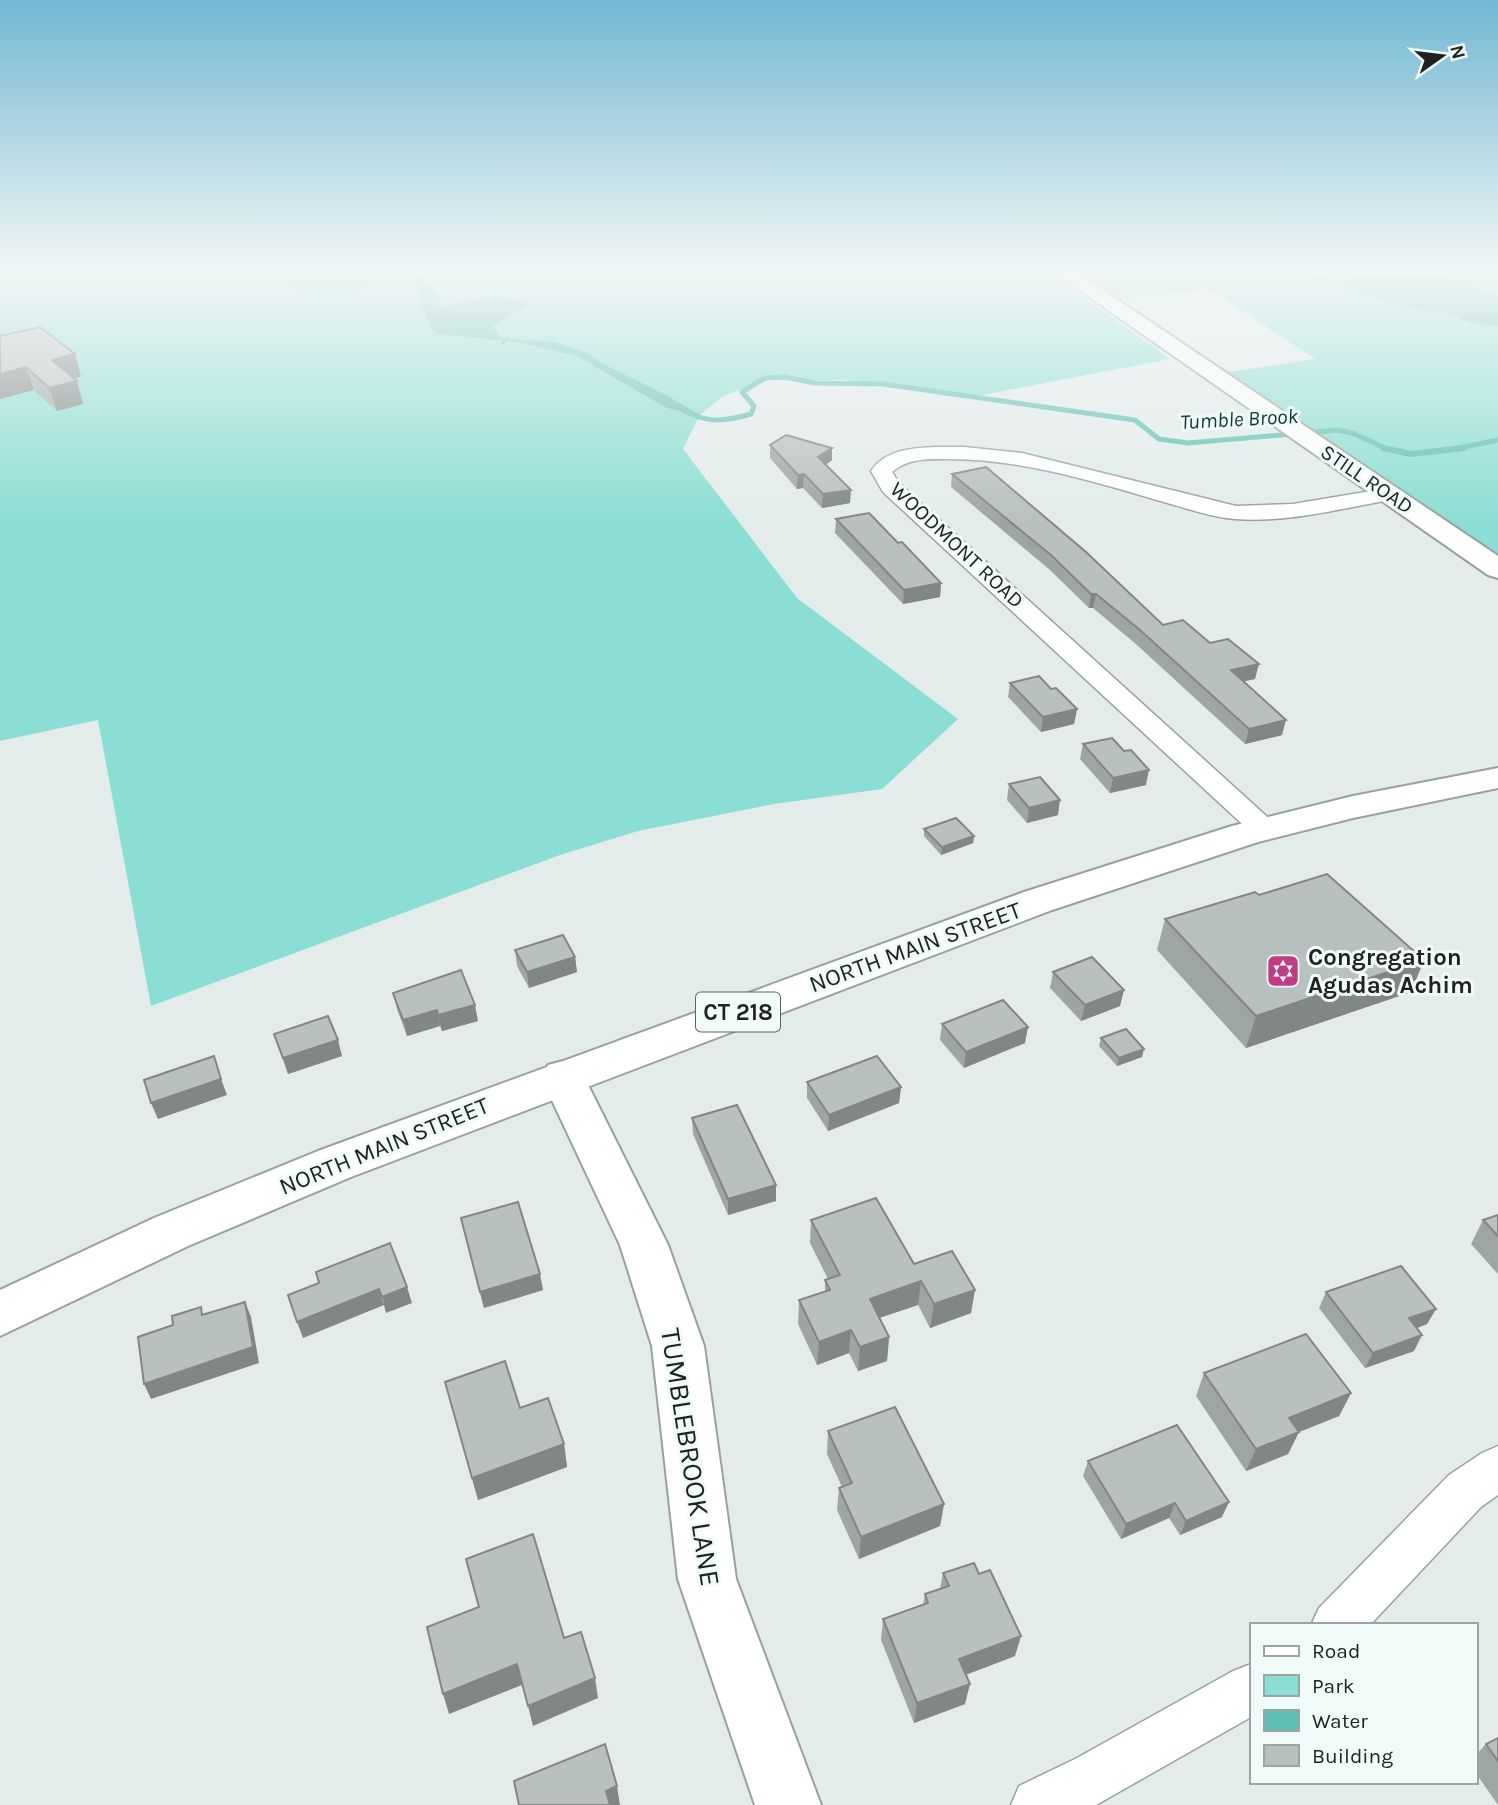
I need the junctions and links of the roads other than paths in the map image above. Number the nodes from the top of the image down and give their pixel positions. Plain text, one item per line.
1 (1185, 355) edge
2 (1389, 494) junction
3 (1498, 569) edge
4 (1498, 778) edge
5 (1264, 829) junction
6 (563, 1077) junction
7 (0, 1314) edge
8 (1498, 1468) edge
9 (1338, 1623) edge
10 (1250, 1690) edge
11 (789, 1805) edge
12 (1038, 1805) edge

1 - 2 street, STILL ROAD
2 - 3 street, STILL ROAD
2 - 5 street, WOODMONT ROAD
4 - 5 street, NORTH MAIN STREET / CT 218
5 - 6 street, NORTH MAIN STREET / CT 218
6 - 7 street, NORTH MAIN STREET / CT 218
6 - 11 street, TUMBLEBROOK LANE
8 - 9 street
10 - 12 street

